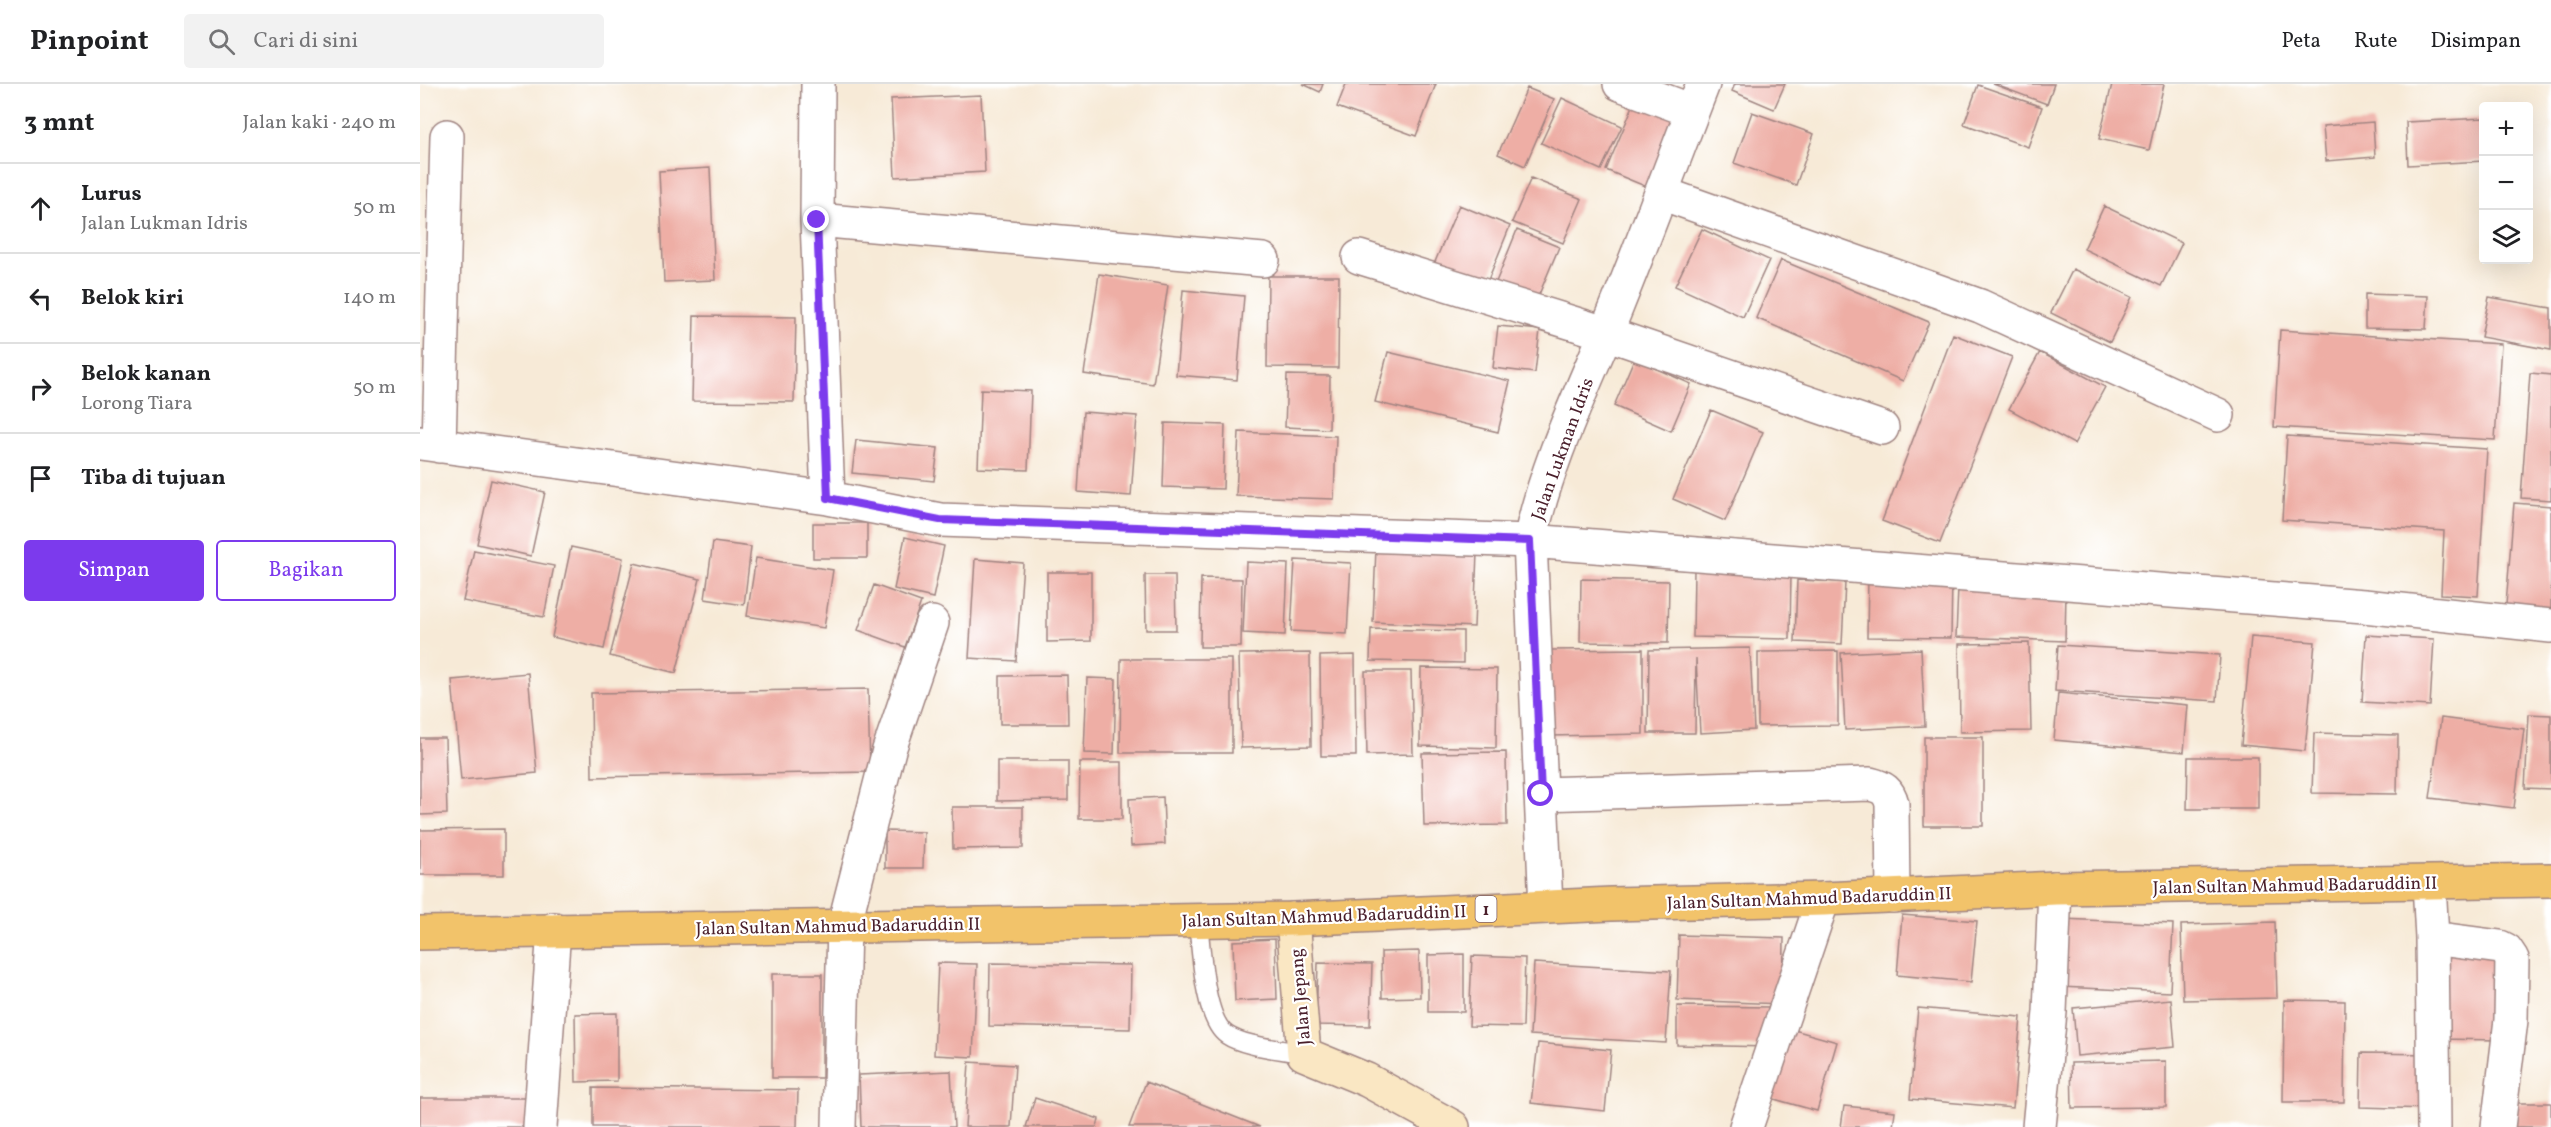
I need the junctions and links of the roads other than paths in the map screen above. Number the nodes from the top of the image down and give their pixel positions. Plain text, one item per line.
1 (818, 84) edge
2 (1620, 84) edge
3 (1698, 97) edge
4 (447, 136) dead end
5 (1661, 193) junction
6 (817, 220) junction
7 (1359, 257) dead end
8 (1263, 260) dead end
9 (1605, 333) junction
10 (2218, 415) dead end
11 (1882, 428) dead end
12 (430, 445) edge
13 (828, 498) junction
14 (1530, 541) junction
15 (932, 623) dead end
16 (2551, 626) edge
17 (1541, 794) junction
18 (2551, 880) edge
19 (2429, 883) junction
20 (2055, 888) junction
21 (1893, 896) junction
22 (1824, 899) junction
23 (1546, 907) junction
24 (1293, 919) junction
25 (1198, 921) junction
26 (844, 926) junction
27 (554, 929) junction
28 (420, 933) edge
29 (2432, 938) junction
30 (1304, 1054) junction
31 (540, 1127) edge
32 (839, 1127) edge
33 (1454, 1127) edge
34 (1746, 1127) edge
35 (2039, 1127) edge
36 (2434, 1127) edge
37 (2498, 1127) edge

1 - 6 street
2 - 3 street
3 - 5 street, Jalan Lukman Idris
4 - 12 street
5 - 9 street, Jalan Lukman Idris
5 - 10 street
6 - 8 street
6 - 13 street
7 - 9 street
9 - 11 street
9 - 14 street, Jalan Lukman Idris
12 - 13 street
13 - 14 street
14 - 16 street
14 - 17 street, Jalan Lukman Idris
15 - 26 street
17 - 21 street
17 - 23 street, Jalan Lukman Idris
18 - 19 highway, Jalan Sultan Mahmud Badaruddin II / 1
19 - 20 highway, Jalan Sultan Mahmud Badaruddin II / 1
19 - 29 street
20 - 21 highway, Jalan Sultan Mahmud Badaruddin II / 1
20 - 35 street
21 - 22 highway, Jalan Sultan Mahmud Badaruddin II / 1
22 - 23 highway, Jalan Sultan Mahmud Badaruddin II / 1
22 - 34 street
23 - 24 highway, Jalan Sultan Mahmud Badaruddin II / 1
24 - 25 highway, Jalan Sultan Mahmud Badaruddin II / 1
24 - 30 street, Jalan Jepang
25 - 26 highway, Jalan Sultan Mahmud Badaruddin II / 1
25 - 30 lane
26 - 27 highway, Jalan Sultan Mahmud Badaruddin II / 1
26 - 32 street
27 - 28 highway, Jalan Sultan Mahmud Badaruddin II / 1
27 - 31 street
29 - 36 street
29 - 37 street
30 - 33 street, Jalan Jepang

